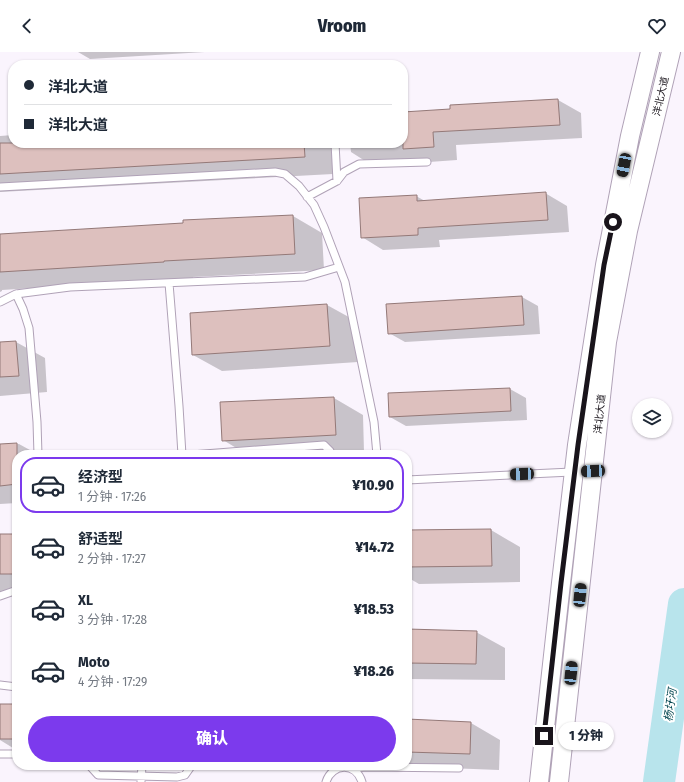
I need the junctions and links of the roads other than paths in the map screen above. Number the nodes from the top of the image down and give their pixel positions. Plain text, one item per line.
1 (650, 52) edge
2 (671, 52) edge
3 (335, 148) edge
4 (427, 162) dead end
5 (337, 181) junction
6 (0, 187) edge
7 (307, 197) junction
8 (339, 267) junction
9 (168, 283) junction
10 (16, 294) junction
11 (0, 302) edge
12 (38, 450) edge
13 (182, 450) edge
14 (258, 450) edge
15 (329, 450) edge
16 (377, 450) edge
17 (593, 471) junction
18 (574, 472) junction
19 (412, 480) edge
20 (12, 592) edge
21 (0, 596) edge
22 (0, 685) edge
23 (12, 686) edge
24 (0, 754) edge
25 (12, 754) edge
26 (412, 767) edge
27 (459, 768) dead end
28 (94, 770) edge
29 (188, 770) edge
30 (334, 770) edge
31 (354, 770) edge
32 (141, 779) edge
33 (326, 782) edge
34 (362, 782) edge
35 (539, 782) edge
36 (559, 782) edge

1 - 18 street, 洋北大道
2 - 17 street, 洋北大道
3 - 5 lane
4 - 5 lane
5 - 7 lane
6 - 7 lane
7 - 8 lane
8 - 9 lane
8 - 16 lane
9 - 10 lane
9 - 13 lane
10 - 11 lane
10 - 12 lane
14 - 15 lane
17 - 18 lane
17 - 36 street, 洋北大道
18 - 19 lane
18 - 35 street, 洋北大道
20 - 21 lane
22 - 23 lane
24 - 25 lane
26 - 27 lane
28 - 32 lane
29 - 32 lane
30 - 33 lane
31 - 34 lane

